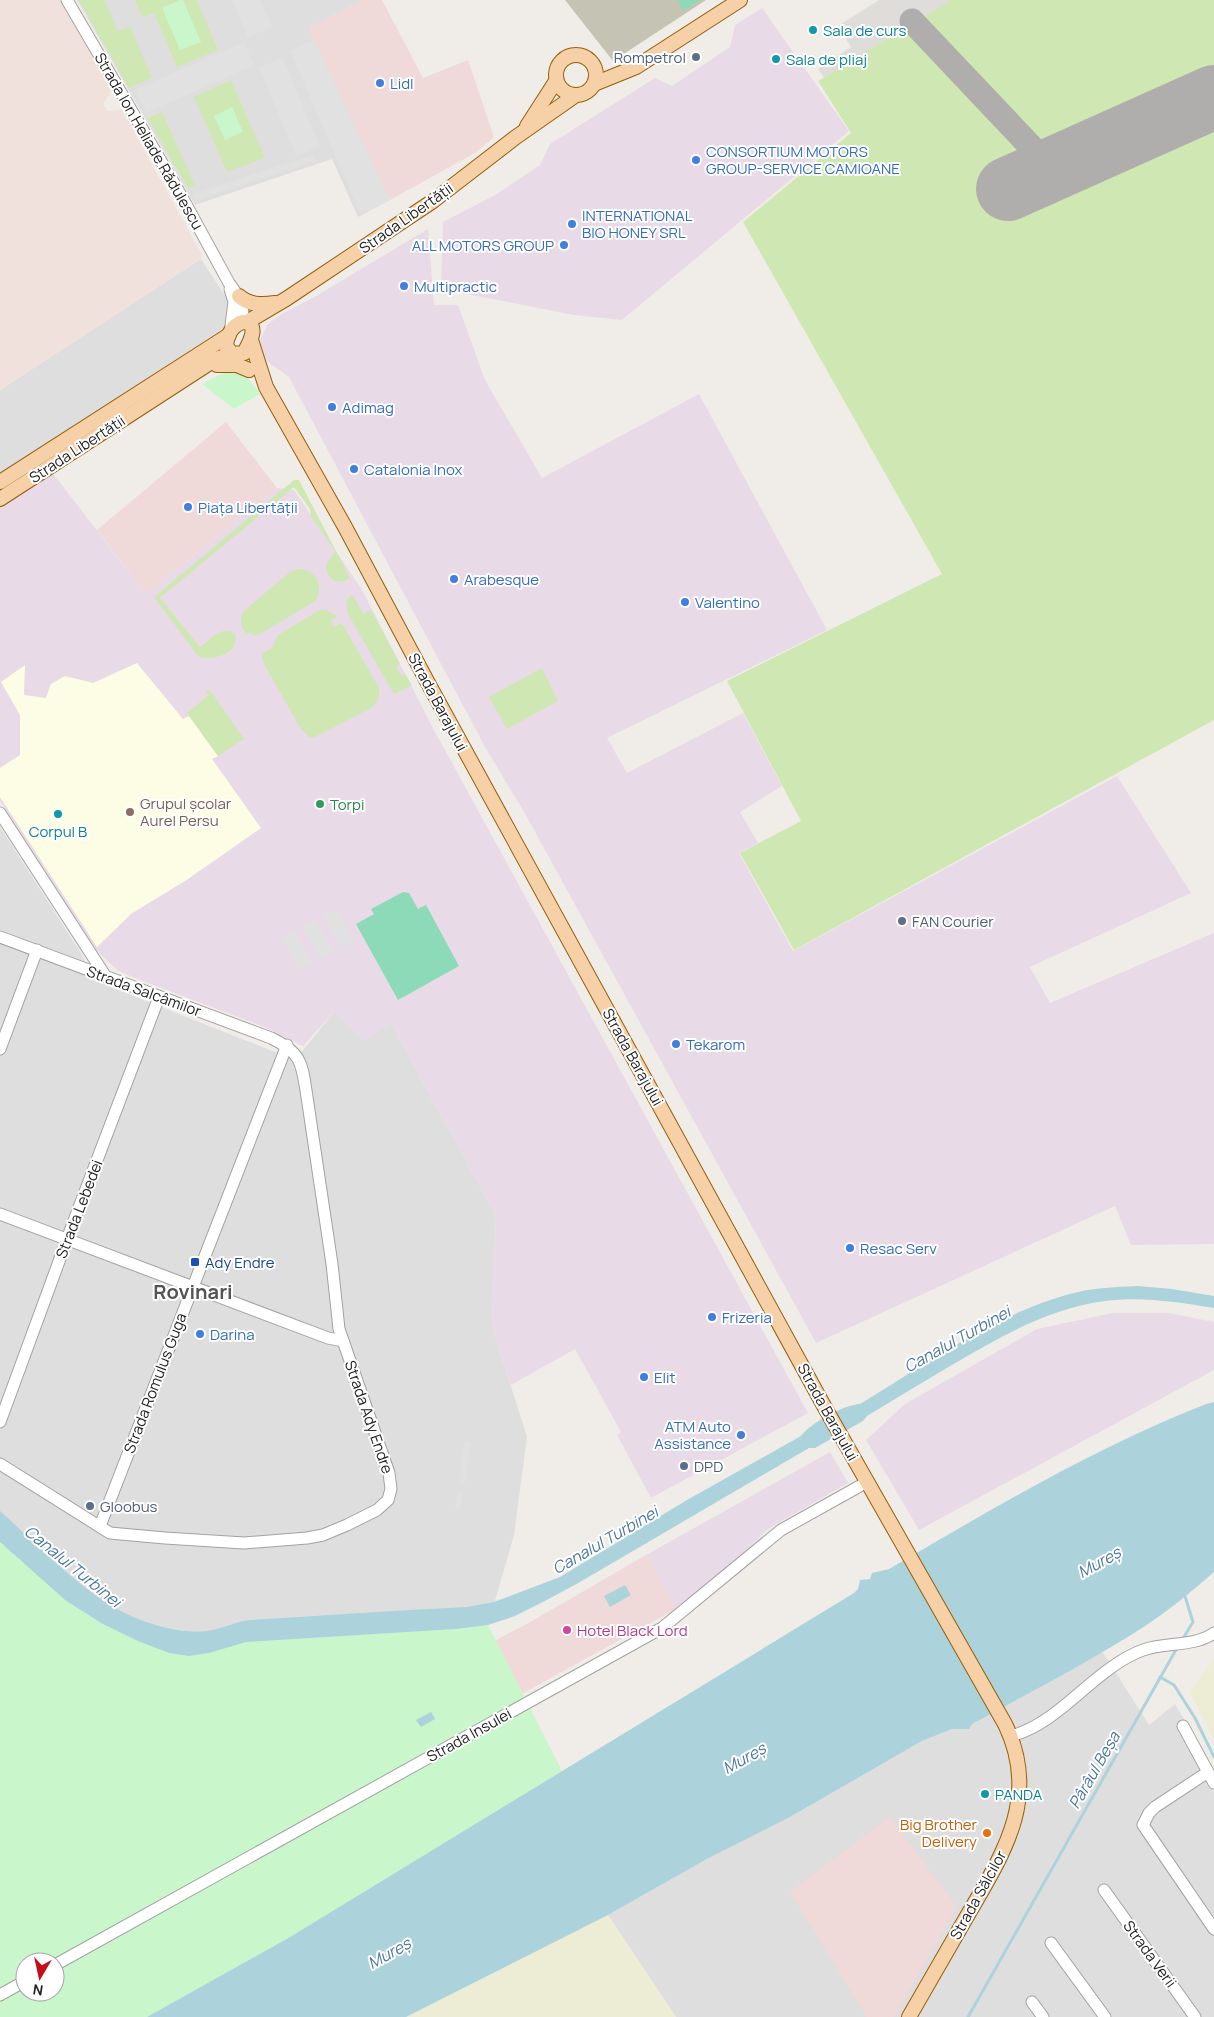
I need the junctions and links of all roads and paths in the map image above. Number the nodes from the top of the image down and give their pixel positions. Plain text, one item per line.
1 (67, 0) edge
2 (740, 0) edge
3 (588, 59) junction
4 (636, 67) junction
5 (556, 80) junction
6 (594, 84) junction
7 (576, 95) junction
8 (523, 132) junction
9 (229, 283) junction
10 (239, 296) junction
11 (283, 301) junction
12 (248, 329) junction
13 (229, 334) junction
14 (234, 355) junction
15 (249, 370) junction
16 (191, 375) junction
17 (266, 387) junction
18 (0, 482) edge
19 (0, 498) edge
20 (0, 813) edge
21 (0, 937) edge
22 (38, 950) junction
23 (106, 977) junction
24 (160, 997) junction
25 (287, 1045) junction
26 (0, 1049) edge
27 (0, 1214) edge
28 (67, 1240) junction
29 (192, 1286) junction
30 (343, 1341) junction
31 (0, 1422) edge
32 (0, 1464) edge
33 (867, 1482) junction
34 (100, 1526) junction
35 (1214, 1633) edge
36 (1183, 1726) dead end
37 (1008, 1730) junction
38 (1208, 1772) junction
39 (1214, 1783) edge
40 (1104, 1890) dead end
41 (1214, 1929) edge
42 (1051, 1943) dead end
43 (65, 1959) edge
44 (15, 1987) edge
45 (0, 1995) edge
46 (1032, 2002) dead end
47 (908, 2017) edge
48 (1043, 2017) edge
49 (1105, 2017) edge
50 (1195, 2017) edge

1 - 9 street, Strada Ion Heliade Rădulescu
2 - 4 main road
3 - 4 main road
3 - 5 main road
3 - 6 main road
4 - 6 main road
5 - 7 main road
5 - 8 main road, Strada Libertății
6 - 7 main road
7 - 8 main road, Strada Libertății
8 - 11 main road, Strada Libertății
9 - 10 street, Strada Ion Heliade Rădulescu
9 - 13 street, Strada Ion Heliade Rădulescu
10 - 11 main road
10 - 12 street, Strada Ion Heliade Rădulescu
11 - 12 main road, Strada Libertății
12 - 13 main road, Strada Libertății
12 - 14 main road
12 - 17 main road, Strada Barajului
13 - 14 main road
13 - 18 main road, Strada Libertății
14 - 15 main road, Strada Barajului
14 - 16 main road, Strada Libertății
15 - 16 main road
15 - 17 main road, Strada Barajului
16 - 19 main road, Strada Libertății
17 - 33 main road, Strada Barajului
20 - 23 street
21 - 22 street, Strada Salcâmilor
22 - 23 street, Strada Salcâmilor
22 - 26 street
23 - 24 street, Strada Salcâmilor
24 - 25 street, Strada Salcâmilor
24 - 28 street, Strada Lebedei
25 - 29 street, Strada Romulus Guga
25 - 30 street, Strada Ady Endre
27 - 28 street
28 - 29 street
28 - 31 street, Strada Lebedei
29 - 30 street
29 - 34 street, Strada Romulus Guga
30 - 34 street, Strada Ady Endre
32 - 34 street, Strada Ady Endre
33 - 37 main road, Strada Barajului
33 - 43 street, Strada Insulei
35 - 37 street
36 - 38 street
37 - 47 main road, Strada Sălcilor
38 - 39 street
38 - 41 street
40 - 50 street, Strada Verii
42 - 49 street
44 - 45 street
46 - 48 street

